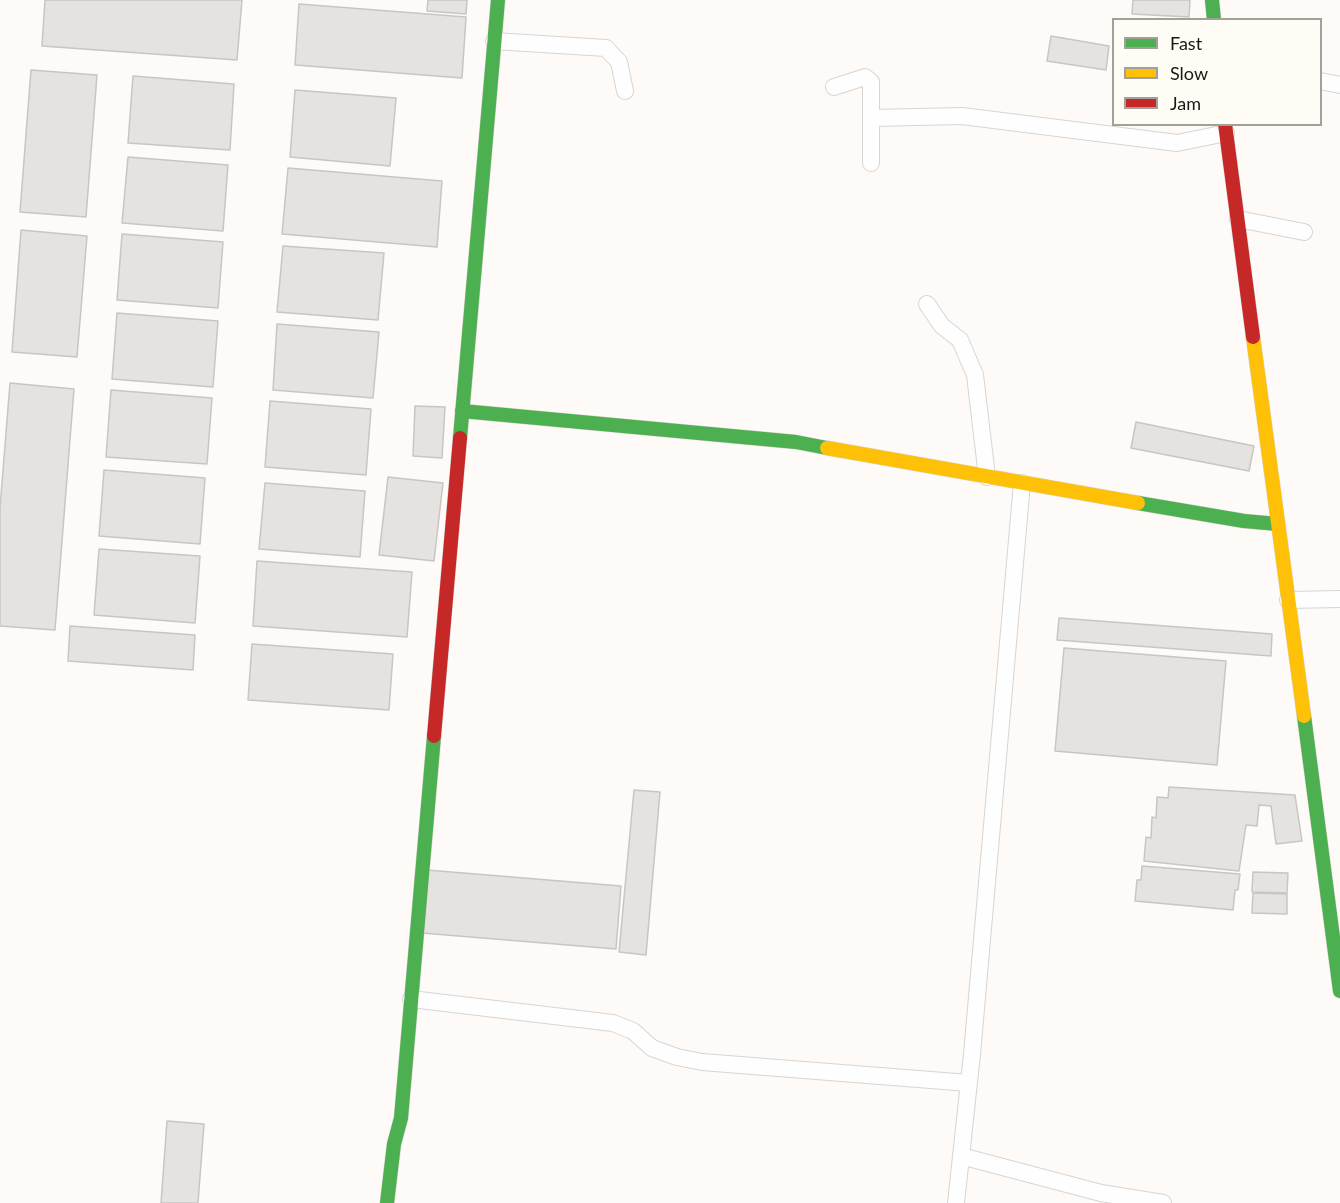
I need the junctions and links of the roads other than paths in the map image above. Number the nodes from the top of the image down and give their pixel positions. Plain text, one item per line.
1 (498, 0) edge
2 (1212, 0) edge
3 (1214, 18) edge
4 (494, 41) junction
5 (1322, 81) edge
6 (1340, 85) edge
7 (834, 87) dead end
8 (625, 91) dead end
9 (871, 118) junction
10 (1225, 129) edge
11 (871, 163) dead end
12 (1238, 219) junction
13 (1304, 232) dead end
14 (927, 304) dead end
15 (462, 411) junction
16 (987, 477) junction
17 (1022, 483) junction
18 (1278, 524) junction
19 (1340, 599) edge
20 (1288, 600) junction
21 (1340, 992) edge
22 (411, 999) junction
23 (969, 1083) junction
24 (961, 1156) junction
25 (387, 1203) edge
26 (956, 1203) edge
27 (1163, 1203) edge

1 - 4 street
2 - 3 street
4 - 8 street
4 - 15 street
5 - 6 street
7 - 9 street
9 - 10 street
9 - 11 street
10 - 12 street
12 - 13 street
12 - 18 street
14 - 16 street
15 - 16 street
15 - 22 street
16 - 17 street
17 - 18 street
17 - 23 street
18 - 20 street
19 - 20 street
20 - 21 street
22 - 23 street
22 - 25 street
23 - 24 street
24 - 26 street
24 - 27 street

